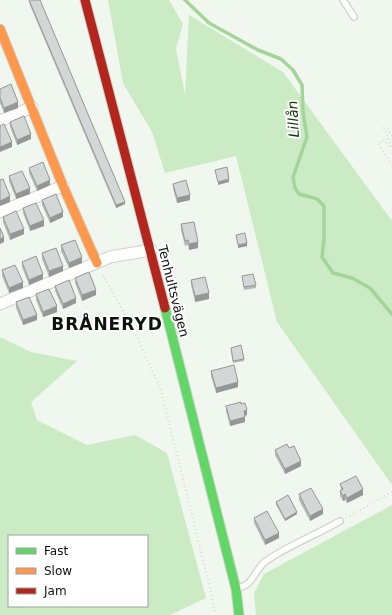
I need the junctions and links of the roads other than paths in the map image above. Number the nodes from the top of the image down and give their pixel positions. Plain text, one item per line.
1 (85, 0) edge
2 (343, 0) edge
3 (354, 17) dead end
4 (0, 29) edge
5 (32, 107) junction
6 (0, 121) edge
7 (63, 186) junction
8 (0, 212) edge
9 (151, 250) junction
10 (97, 263) junction
11 (0, 302) edge
12 (340, 521) road end
13 (236, 589) junction
14 (239, 615) edge

1 - 9 street, Tenhultsvägen
2 - 3 lane
4 - 5 street
5 - 6 street
5 - 7 street
7 - 8 street
7 - 10 street
9 - 10 street
9 - 13 street, Tenhultsvägen
10 - 11 street
12 - 13 lane
13 - 14 street, Tenhultsvägen

